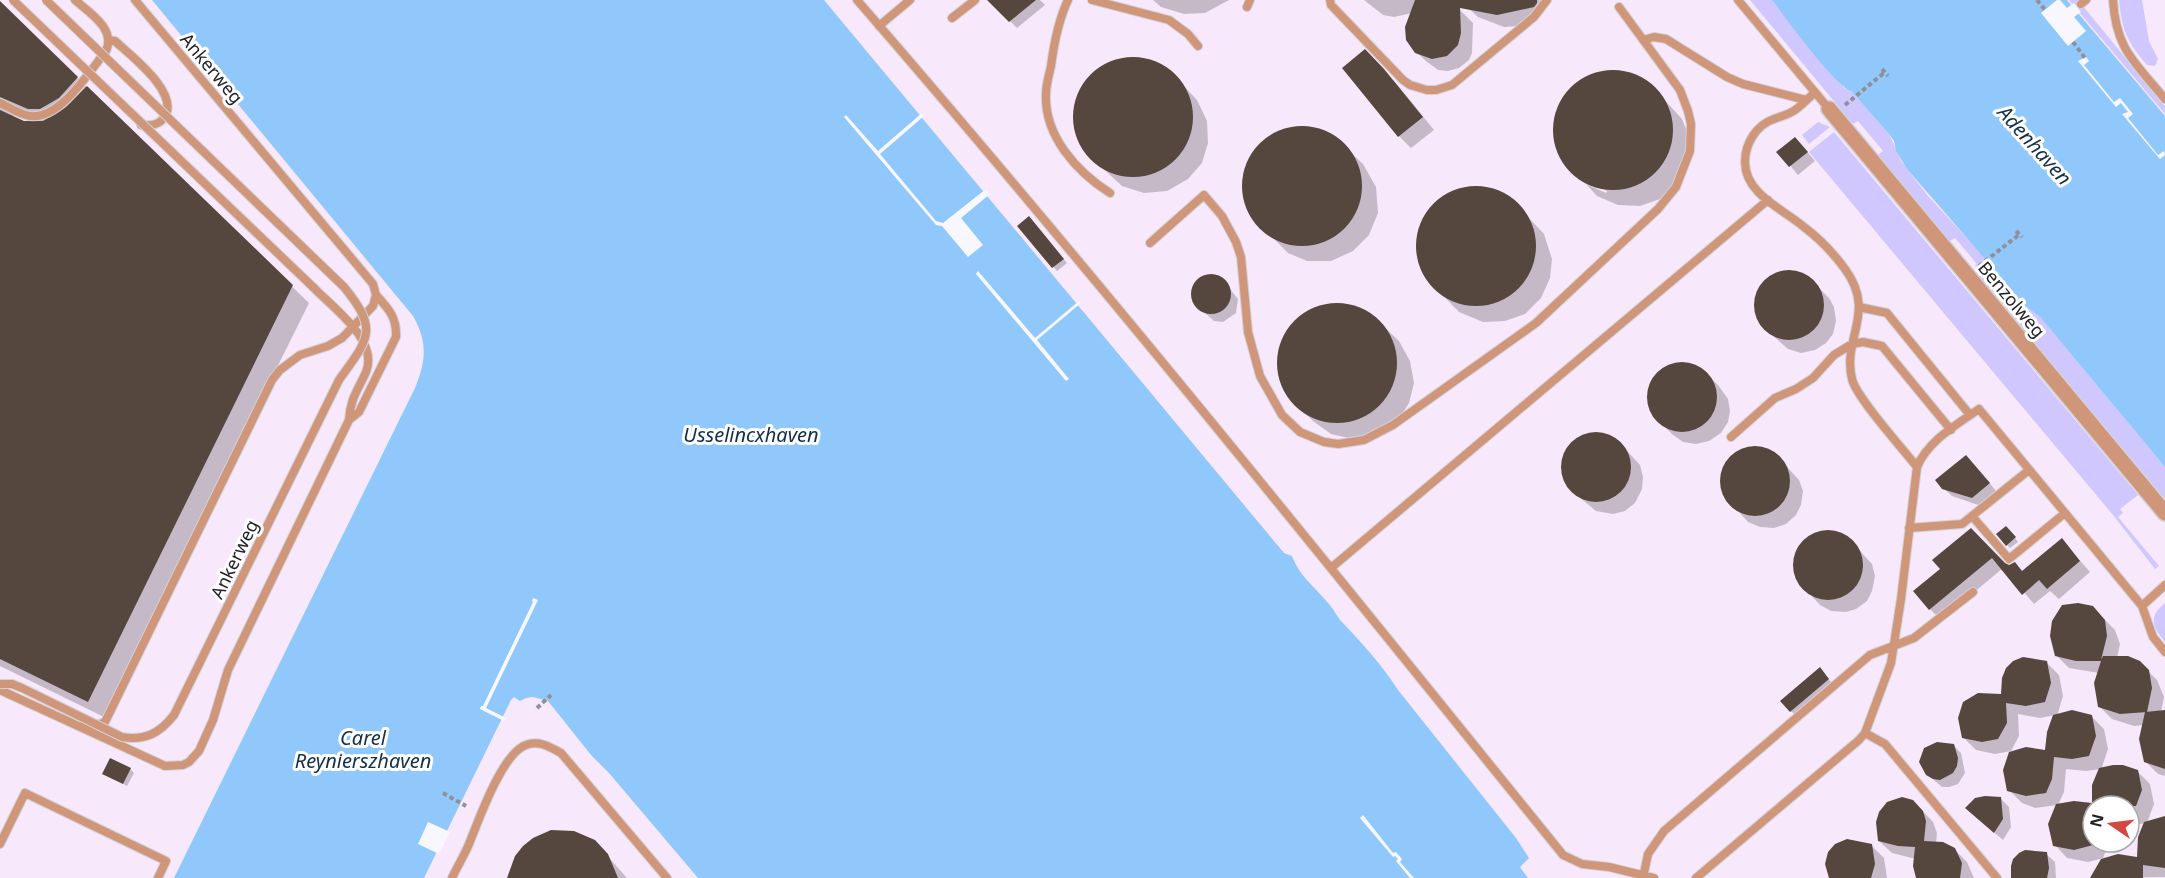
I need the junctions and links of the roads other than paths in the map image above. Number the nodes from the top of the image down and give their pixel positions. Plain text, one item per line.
1 (13, 0) edge
2 (46, 0) edge
3 (75, 0) edge
4 (135, 0) edge
5 (857, 0) edge
6 (910, 0) edge
7 (975, 0) edge
8 (1068, 0) edge
9 (1092, 0) edge
10 (1330, 0) edge
11 (1547, 0) edge
12 (1738, 0) edge
13 (2113, 0) edge
14 (1619, 7) dead end
15 (952, 18) dead end
16 (879, 26) junction
17 (109, 40) junction
18 (1643, 40) junction
19 (1198, 46) dead end
20 (88, 73) junction
21 (1815, 92) junction
22 (2165, 99) edge
23 (1806, 100) junction
24 (0, 103) edge
25 (1829, 110) joint
26 (1110, 193) dead end
27 (1768, 200) junction
28 (1150, 243) dead end
29 (376, 295) junction
30 (1859, 307) junction
31 (353, 327) junction
32 (1852, 344) junction
33 (1970, 416) junction
34 (349, 420) junction
35 (1951, 430) junction
36 (1731, 437) dead end
37 (1917, 467) junction
38 (2029, 470) junction
39 (2065, 513) junction
40 (2165, 513) edge
41 (1972, 516) junction
42 (1909, 528) junction
43 (1331, 568) junction
44 (2165, 585) edge
45 (1972, 592) dead end
46 (2142, 606) junction
47 (1894, 646) junction
48 (2165, 652) edge
49 (0, 684) edge
50 (0, 690) edge
51 (80, 726) junction
52 (1865, 733) junction
53 (0, 844) edge
54 (1643, 877) edge
55 (158, 878) edge
56 (452, 878) edge
57 (667, 878) edge
58 (1654, 878) edge
59 (1696, 878) edge
60 (1997, 878) edge

1 - 20 lane, Ankerweg
1 - 31 lane, Ankerweg, bridge
2 - 49 lane, Ankerweg, bridge
3 - 17 lane, Ankerweg
4 - 29 lane, Ankerweg
5 - 16 lane
6 - 16 lane
7 - 15 lane
8 - 26 lane
9 - 19 lane
10 - 11 lane
12 - 21 lane
13 - 22 lane
14 - 18 lane
16 - 43 lane
17 - 20 lane
17 - 20 lane, Ankerweg
18 - 23 lane
18 - 28 lane
20 - 24 lane
21 - 23 lane
21 - 25 lane
23 - 27 lane
25 - 40 street, Benzolweg
27 - 30 lane
27 - 43 lane
29 - 31 lane
29 - 34 lane, Ankerweg
30 - 32 lane
30 - 33 lane
31 - 34 lane, Ankerweg
31 - 51 lane
32 - 35 lane
32 - 36 lane
32 - 37 lane
33 - 35 lane
33 - 38 lane
34 - 51 lane, Ankerweg
35 - 37 lane
37 - 42 lane
38 - 39 lane
38 - 41 lane
39 - 41 lane
39 - 46 lane
41 - 42 lane
42 - 47 lane
43 - 54 lane
44 - 46 lane
45 - 47 lane
46 - 48 lane
47 - 52 lane
47 - 54 lane
50 - 51 lane, Ankerweg
52 - 59 lane
52 - 60 lane
53 - 55 lane
54 - 58 lane
56 - 57 lane

